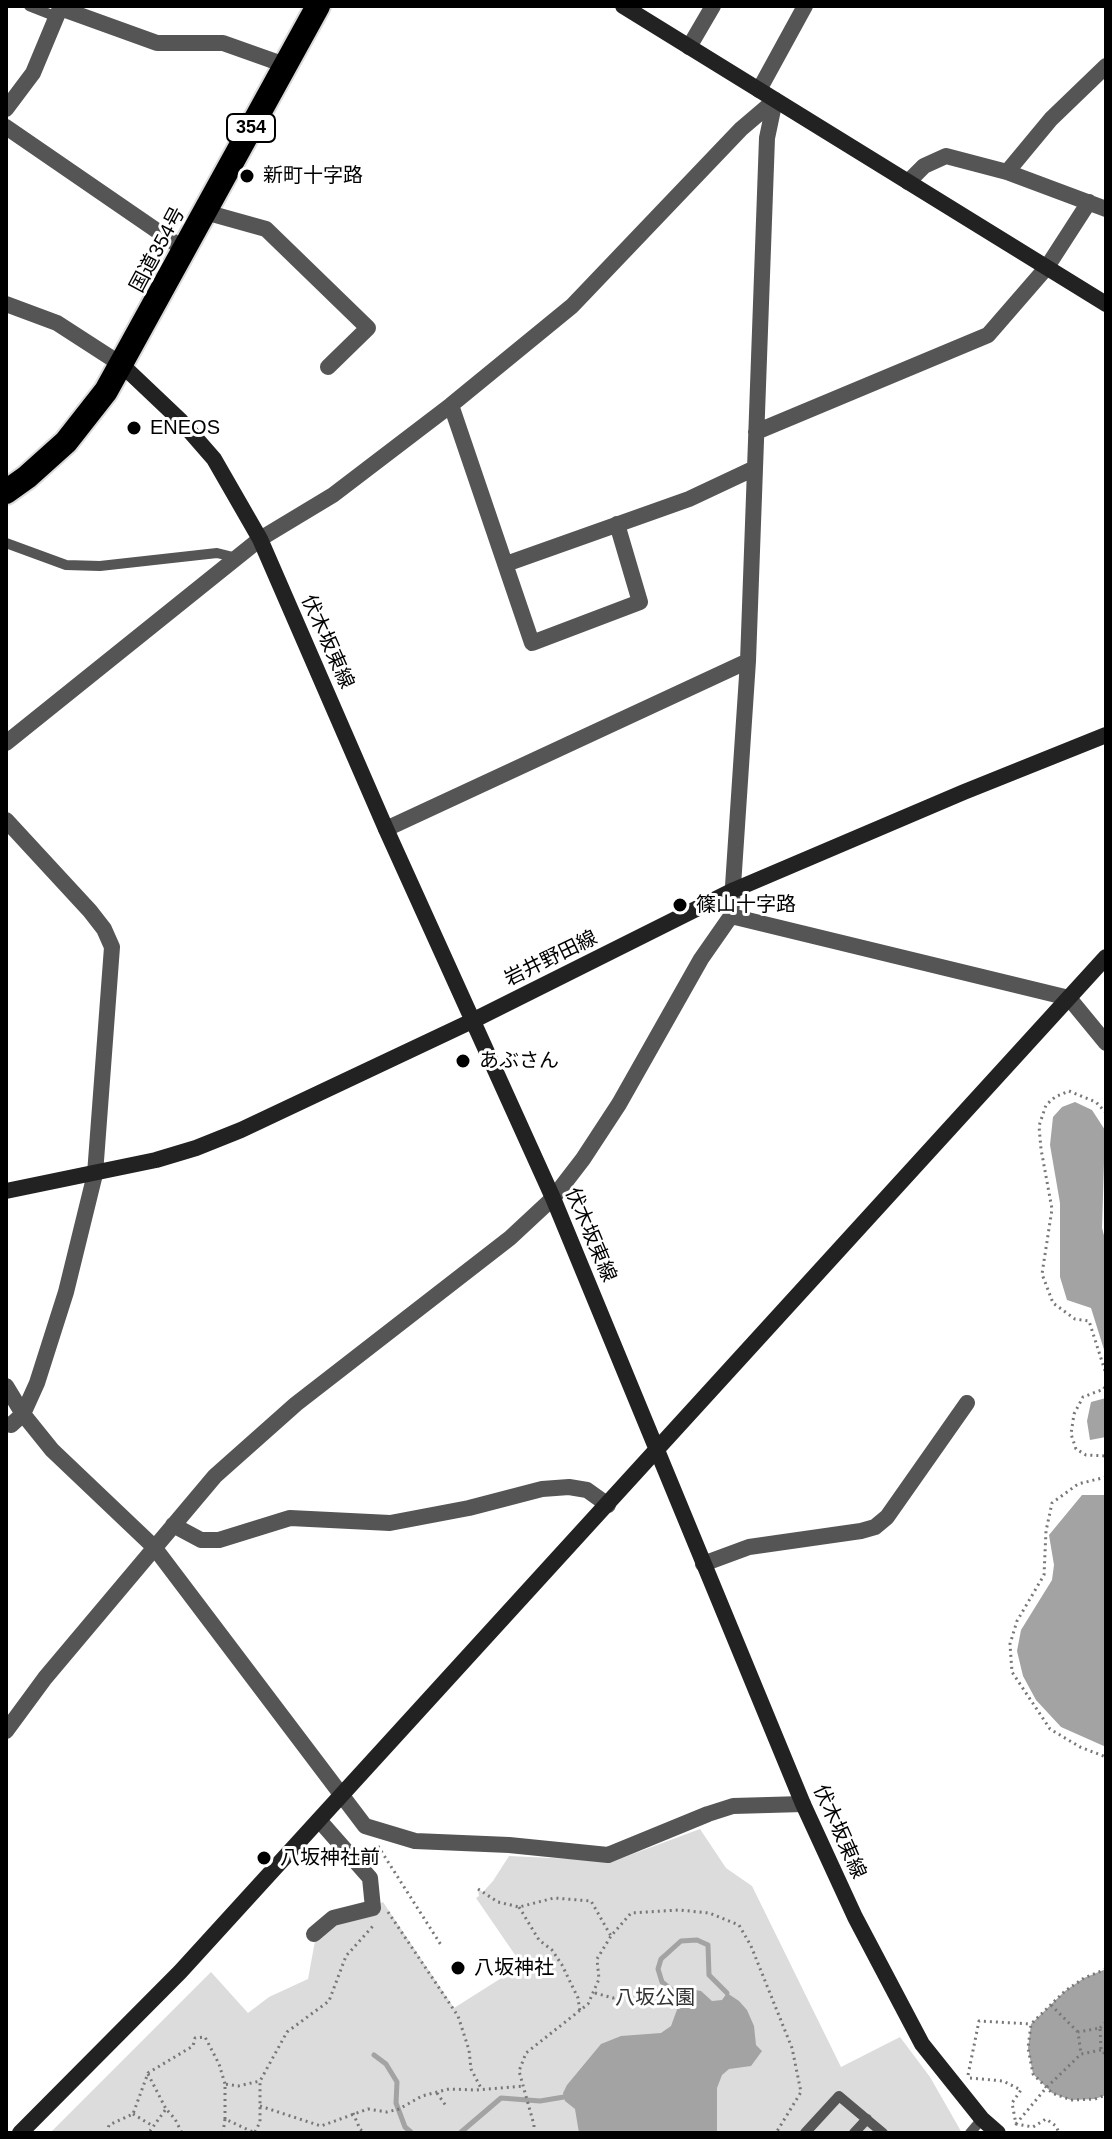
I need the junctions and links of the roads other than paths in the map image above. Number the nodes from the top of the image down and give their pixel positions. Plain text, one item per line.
1 (29, 6) edge
2 (318, 6) edge
3 (623, 6) edge
4 (713, 6) edge
5 (805, 6) edge
6 (60, 10) edge
7 (689, 47) junction
8 (285, 65) junction
9 (1106, 66) edge
10 (759, 90) junction
11 (775, 100) junction
12 (6, 109) edge
13 (6, 127) edge
14 (1007, 172) junction
15 (908, 182) junction
16 (1089, 202) junction
17 (1106, 209) edge
18 (205, 212) junction
19 (185, 250) junction
20 (1047, 267) junction
21 (6, 304) edge
22 (1106, 304) edge
23 (122, 365) junction
24 (328, 367) dead end
25 (451, 405) junction
26 (756, 432) junction
27 (755, 468) junction
28 (6, 492) edge
29 (617, 524) junction
30 (260, 539) junction
31 (6, 543) edge
32 (237, 558) junction
33 (506, 564) junction
34 (748, 661) junction
35 (1106, 735) edge
36 (6, 743) edge
37 (6, 820) edge
38 (386, 829) junction
39 (734, 890) junction
40 (731, 916) junction
41 (1106, 957) edge
42 (1069, 998) junction
43 (472, 1021) junction
44 (1106, 1043) edge
45 (95, 1174) junction
46 (6, 1191) edge
47 (553, 1198) junction
48 (6, 1386) edge
49 (967, 1403) dead end
50 (23, 1414) junction
51 (6, 1424) edge
52 (658, 1450) junction
53 (608, 1505) junction
54 (173, 1525) junction
55 (154, 1547) junction
56 (703, 1564) junction
57 (7, 1728) edge
58 (341, 1795) junction
59 (803, 1804) junction
60 (319, 1820) junction
61 (314, 1934) dead end
62 (867, 2119) junction
63 (982, 2119) junction
64 (20, 2133) edge
65 (805, 2133) edge
66 (854, 2133) edge
67 (883, 2133) edge
68 (970, 2133) edge
69 (998, 2133) edge

1 - 6 lane
2 - 8 highway, 国道354号 / 354
3 - 7 main road
4 - 7 street
5 - 10 street
6 - 8 street
6 - 12 street
7 - 10 main road
8 - 18 highway, 国道354号 / 354
9 - 14 street
10 - 11 main road
11 - 15 main road
11 - 25 street
11 - 26 street
13 - 19 street
14 - 15 street
14 - 16 street
15 - 20 main road
16 - 17 street
16 - 20 street
18 - 19 highway, 国道354号 / 354
18 - 24 street
19 - 23 highway, 国道354号 / 354
20 - 22 main road
20 - 26 street
21 - 23 street
23 - 28 highway, 国道354号 / 354
23 - 30 main road, 伏木坂東線
25 - 30 street
25 - 33 street
26 - 27 street
27 - 29 street
27 - 34 street
29 - 33 street
29 - 33 street
30 - 32 street
30 - 38 main road, 伏木坂東線
31 - 32 lane
32 - 36 street
34 - 38 street
34 - 39 street
35 - 39 main road, 岩井野田線
37 - 45 street
38 - 43 main road, 伏木坂東線
39 - 40 street
39 - 43 main road, 岩井野田線
40 - 42 street
40 - 47 street
41 - 42 main road
42 - 44 street
42 - 52 main road
43 - 45 main road, 岩井野田線
43 - 47 main road, 伏木坂東線
45 - 46 main road, 岩井野田線
45 - 50 street
47 - 52 main road, 伏木坂東線
47 - 54 street
48 - 50 street
49 - 56 street
50 - 51 street
50 - 55 street
52 - 53 main road
52 - 56 main road, 伏木坂東線
53 - 54 street
53 - 58 main road
54 - 55 street
55 - 57 street
55 - 58 street
56 - 59 main road, 伏木坂東線
58 - 59 street
58 - 60 main road
59 - 63 main road, 伏木坂東線
60 - 61 street
60 - 64 main road
62 - 65 lane
62 - 66 lane
62 - 67 lane
63 - 68 lane
63 - 69 main road, 伏木坂東線

